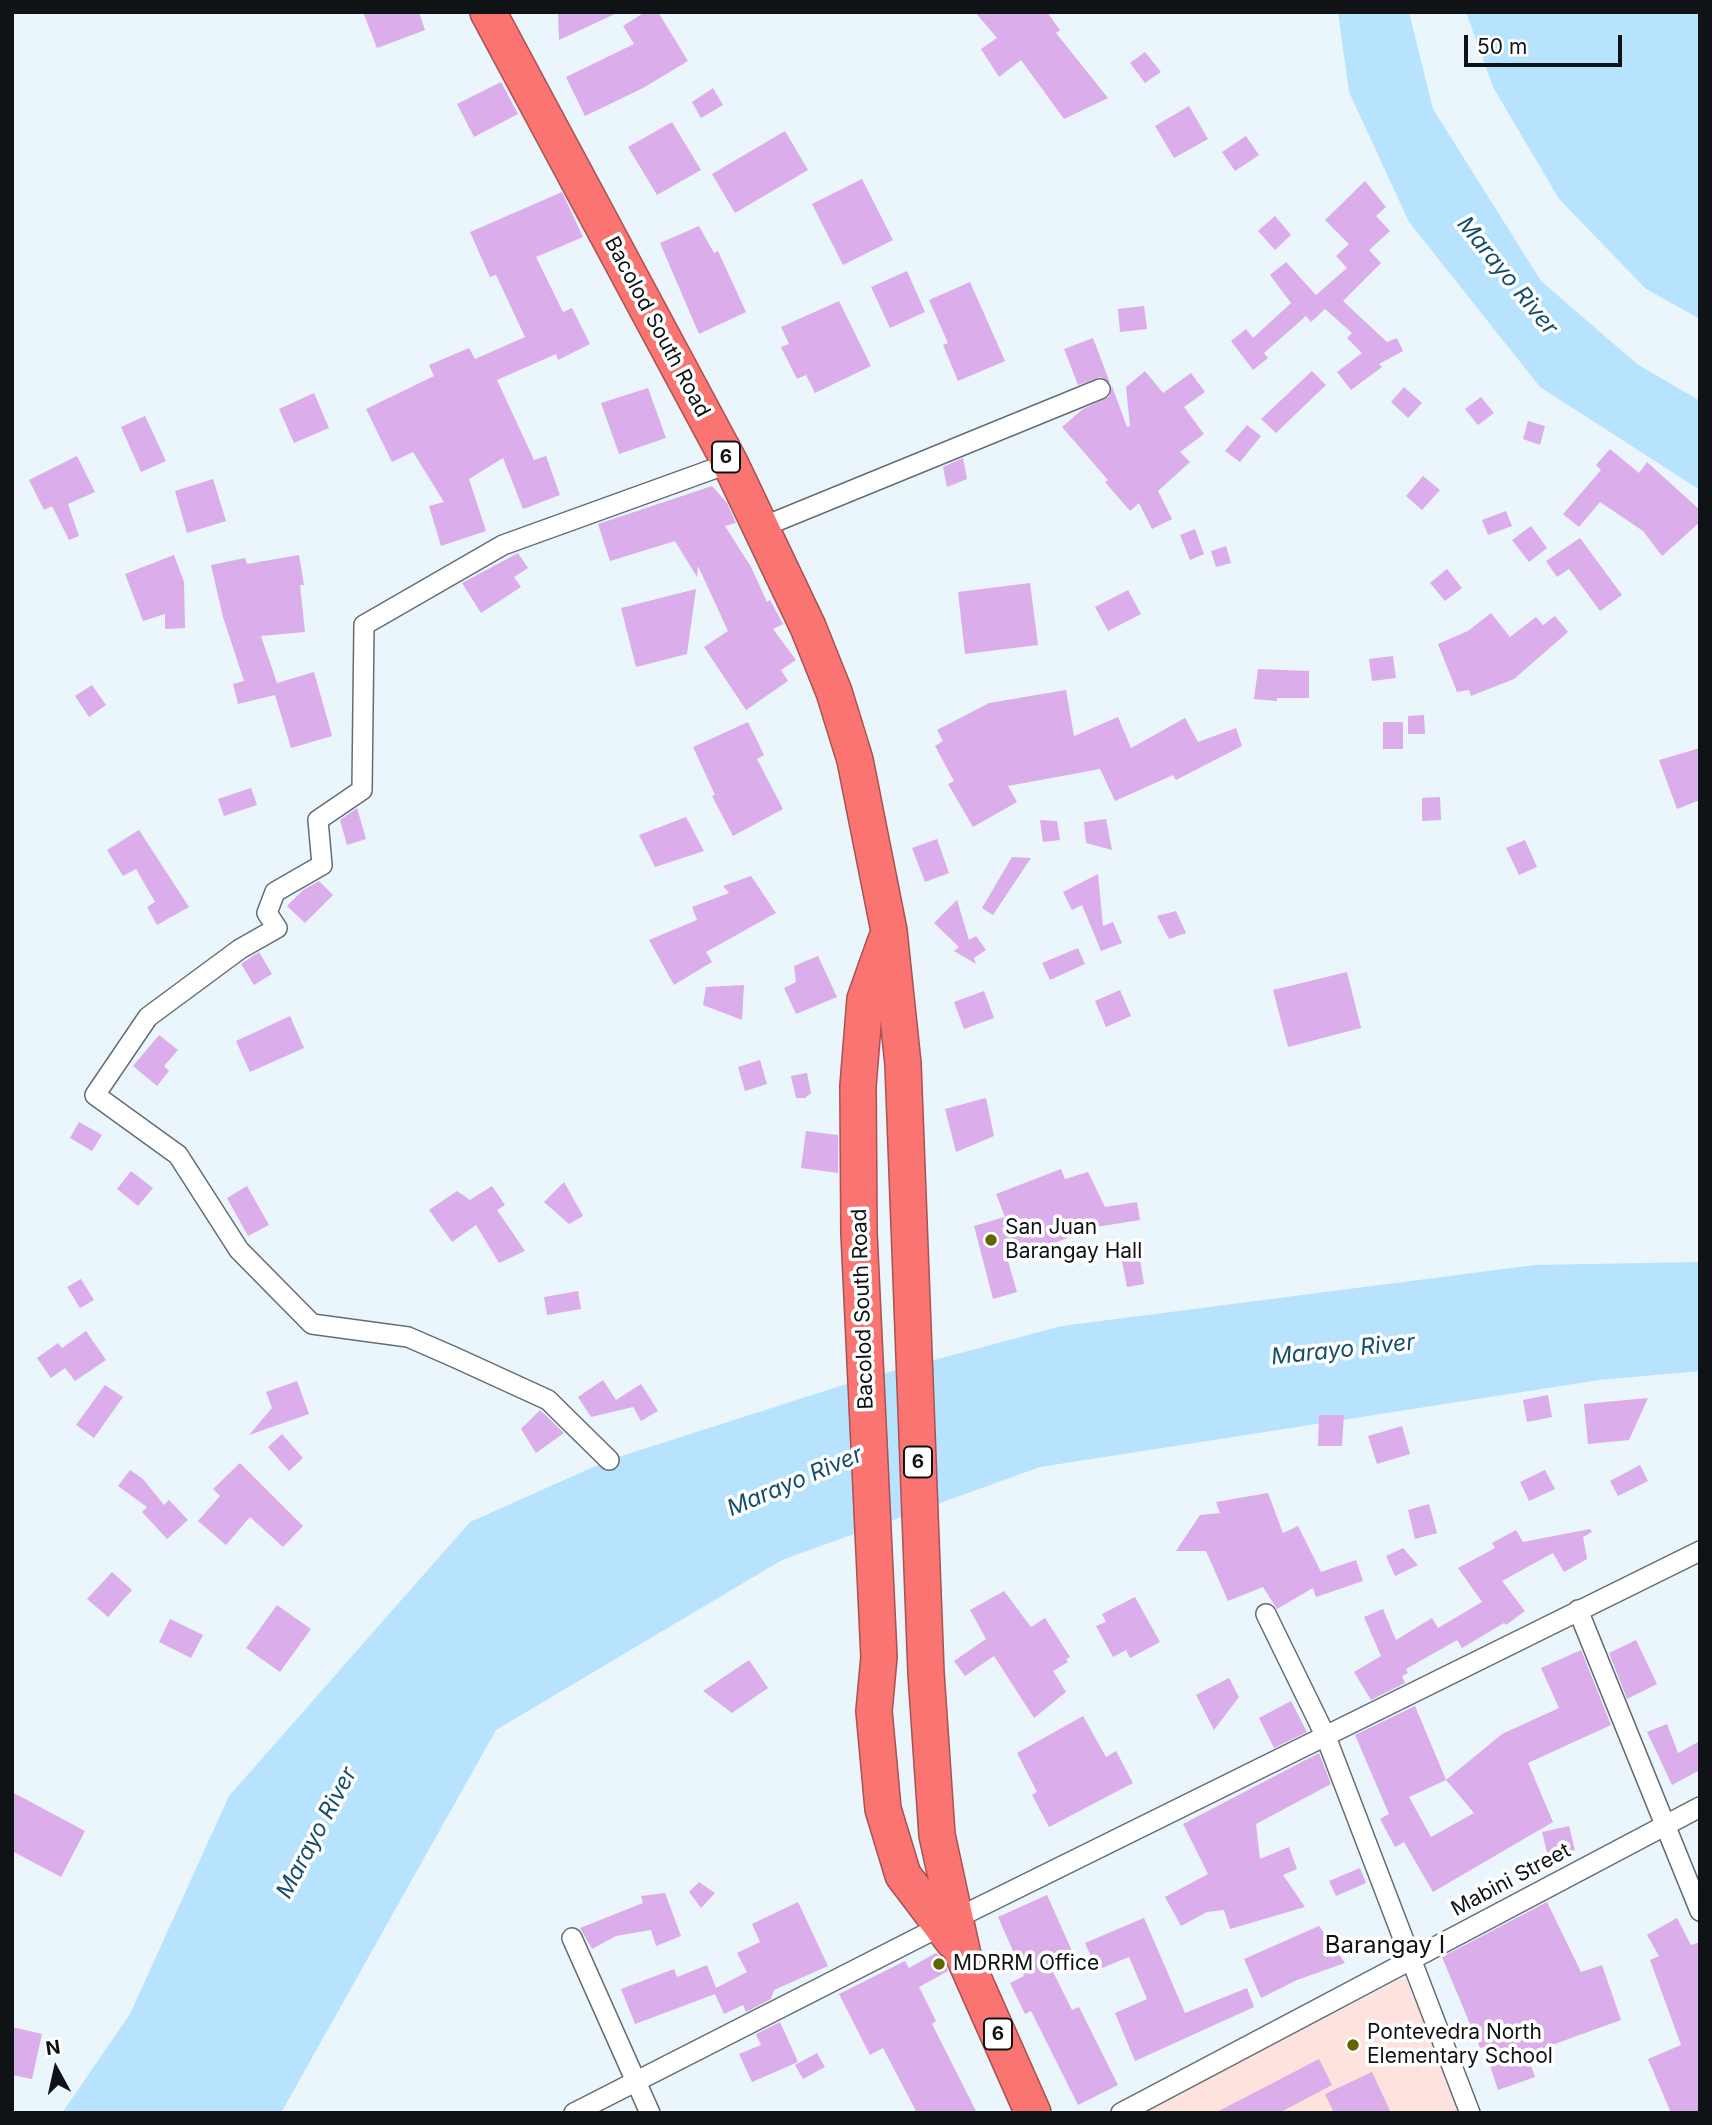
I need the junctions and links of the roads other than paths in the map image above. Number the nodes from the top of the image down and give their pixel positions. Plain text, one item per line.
1 (488, 12) edge
2 (1100, 389) dead end
3 (730, 463) junction
4 (760, 528) junction
5 (889, 931) junction
6 (609, 1460) dead end
7 (1700, 1552) edge
8 (1577, 1610) junction
9 (1266, 1614) dead end
10 (1326, 1737) junction
11 (1700, 1807) edge
12 (1666, 1825) junction
13 (1700, 1911) edge
14 (947, 1923) junction
15 (572, 1938) dead end
16 (1409, 1959) junction
17 (636, 2082) junction
18 (574, 2113) edge
19 (650, 2113) edge
20 (1033, 2113) edge
21 (1121, 2113) edge
22 (1470, 2113) edge

1 - 3 highway, Bacolod South Road / 6
2 - 4 street
3 - 4 highway, Bacolod South Road / 6
3 - 6 street
4 - 5 highway, Bacolod South Road / 6
5 - 14 highway, Bacolod South Road / 6
5 - 14 highway, Bacolod South Road / 6
7 - 8 street
8 - 10 street
8 - 12 street
9 - 10 street
10 - 14 street
10 - 16 street
11 - 12 street, Mabini Street
12 - 13 street
12 - 16 street, Mabini Street
14 - 17 street
14 - 20 highway, 6
15 - 17 street
16 - 21 street, Mabini Street
16 - 22 street
17 - 18 street
17 - 19 street

